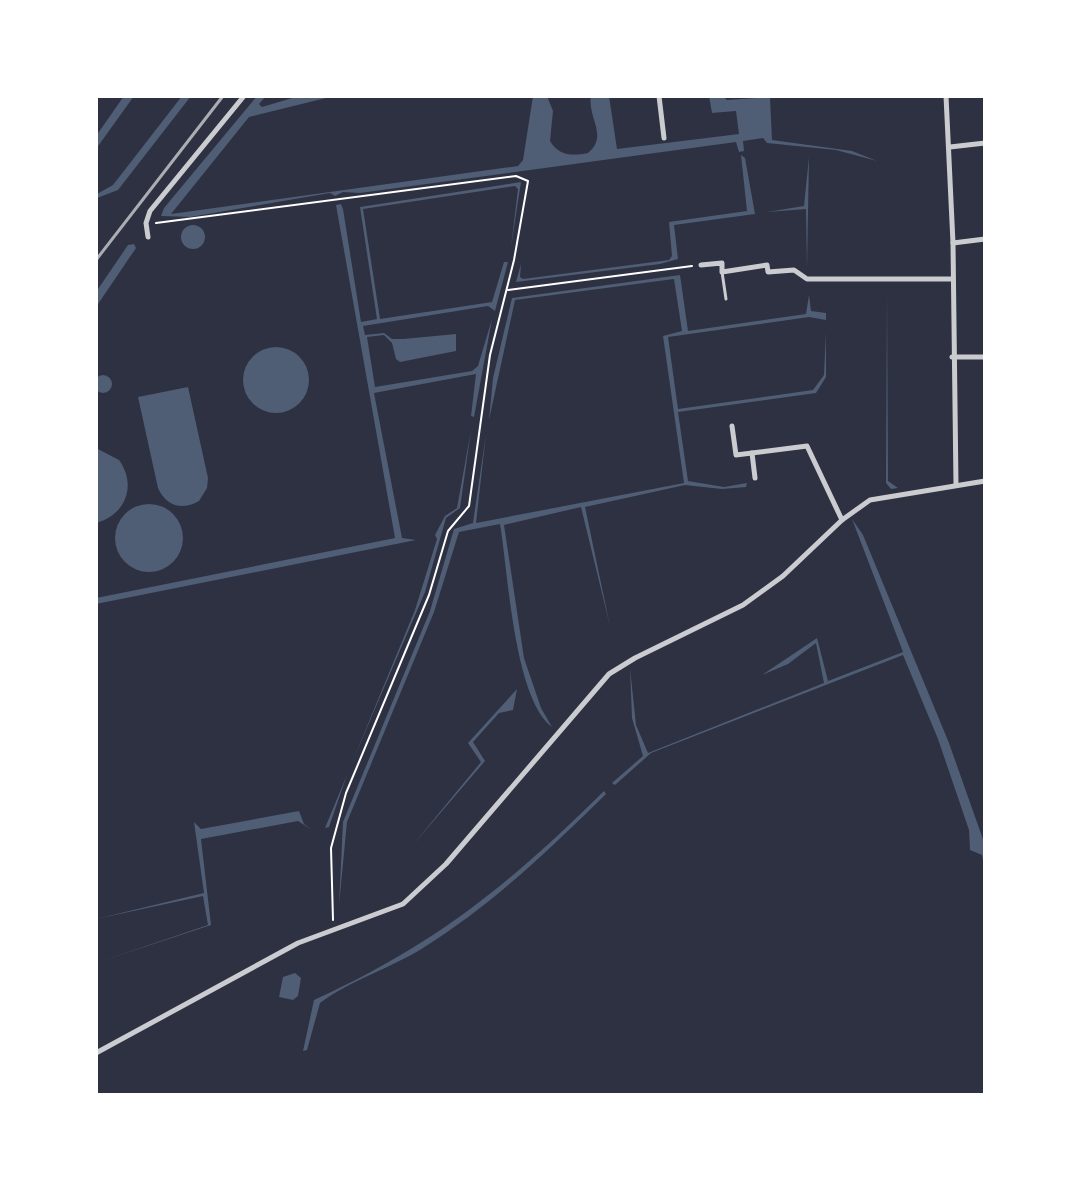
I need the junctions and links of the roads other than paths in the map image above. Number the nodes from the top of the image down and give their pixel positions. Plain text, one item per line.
1 (244, 96) edge
2 (659, 96) edge
3 (946, 96) edge
4 (664, 138) dead end
5 (985, 143) edge
6 (950, 147) junction
7 (148, 237) dead end
8 (985, 239) edge
9 (953, 243) junction
10 (701, 265) road end
11 (722, 272) junction
12 (953, 279) junction
13 (726, 299) dead end
14 (952, 357) junction
15 (985, 357) edge
16 (732, 426) dead end
17 (752, 453) junction
18 (755, 478) dead end
19 (985, 481) edge
20 (956, 485) junction
21 (842, 520) junction
22 (96, 1053) edge

1 - 7 street
2 - 4 street
3 - 6 street
5 - 6 street
6 - 9 street
8 - 9 street
9 - 12 street
10 - 11 street
11 - 12 street
11 - 13 lane
12 - 14 street
14 - 15 street
14 - 20 street
16 - 17 street
17 - 18 street
17 - 21 street
19 - 20 street
20 - 21 street
21 - 22 street

